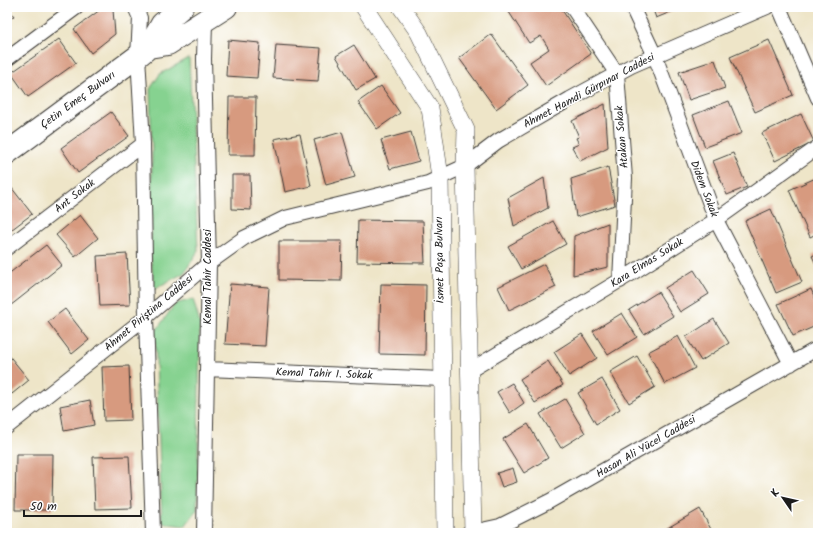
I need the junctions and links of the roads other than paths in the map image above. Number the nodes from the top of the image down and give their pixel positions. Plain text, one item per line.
1 (77, 7) edge
2 (135, 7) edge
3 (182, 7) edge
4 (226, 7) edge
5 (364, 7) edge
6 (401, 7) edge
7 (572, 7) edge
8 (632, 7) edge
9 (767, 7) edge
10 (779, 7) edge
11 (205, 21) junction
12 (144, 51) junction
13 (655, 56) junction
14 (7, 59) edge
15 (616, 74) junction
16 (818, 98) edge
17 (143, 144) junction
18 (818, 147) edge
19 (7, 153) edge
20 (465, 166) junction
21 (440, 177) junction
22 (716, 220) junction
23 (7, 248) edge
24 (209, 262) junction
25 (620, 281) junction
26 (146, 317) junction
27 (818, 348) edge
28 (791, 364) junction
29 (206, 369) junction
30 (469, 371) junction
31 (442, 379) junction
32 (7, 427) edge
33 (153, 533) edge
34 (204, 533) edge
35 (445, 533) edge
36 (471, 533) edge

1 - 14 street
2 - 12 street
3 - 12 main road, Çetin Emeç Bulvarı
4 - 11 main road, Çetin Emeç Bulvarı
5 - 21 street, İsmet Paşa Bulvarı
6 - 20 street
7 - 15 street, Atakan Sokak
8 - 13 street, Didem Sokak
9 - 13 street, Ahmet Hamdi Gürpınar Caddesi
10 - 16 street
11 - 12 main road, Çetin Emeç Bulvarı
11 - 24 street, Kemal Tahir Caddesi
12 - 17 street
12 - 19 main road, Çetin Emeç Bulvarı
13 - 15 street, Ahmet Hamdi Gürpınar Caddesi
13 - 22 street, Didem Sokak
15 - 20 street, Ahmet Hamdi Gürpınar Caddesi
15 - 25 street, Atakan Sokak
17 - 23 street, Ant Sokak
17 - 26 street
18 - 22 street, Kara Elmas Sokak
20 - 21 street, Ahmet Hamdi Gürpınar Caddesi
20 - 30 street
21 - 24 street, Ahmet Piriştina Caddesi
21 - 31 street, İsmet Paşa Bulvarı
22 - 25 street, Kara Elmas Sokak
22 - 28 street, Didem Sokak
24 - 26 street, Ahmet Piriştina Caddesi
24 - 29 street, Kemal Tahir Caddesi
25 - 30 street, Kara Elmas Sokak
26 - 32 street, Ahmet Piriştina Caddesi
26 - 33 street
27 - 28 street, Hasan Ali Yücel Caddesi
28 - 36 street, Hasan Ali Yücel Caddesi
29 - 31 street, Kemal Tahir 1. Sokak
29 - 34 street, Kemal Tahir Caddesi
30 - 36 street
31 - 35 street, İsmet Paşa Bulvarı

